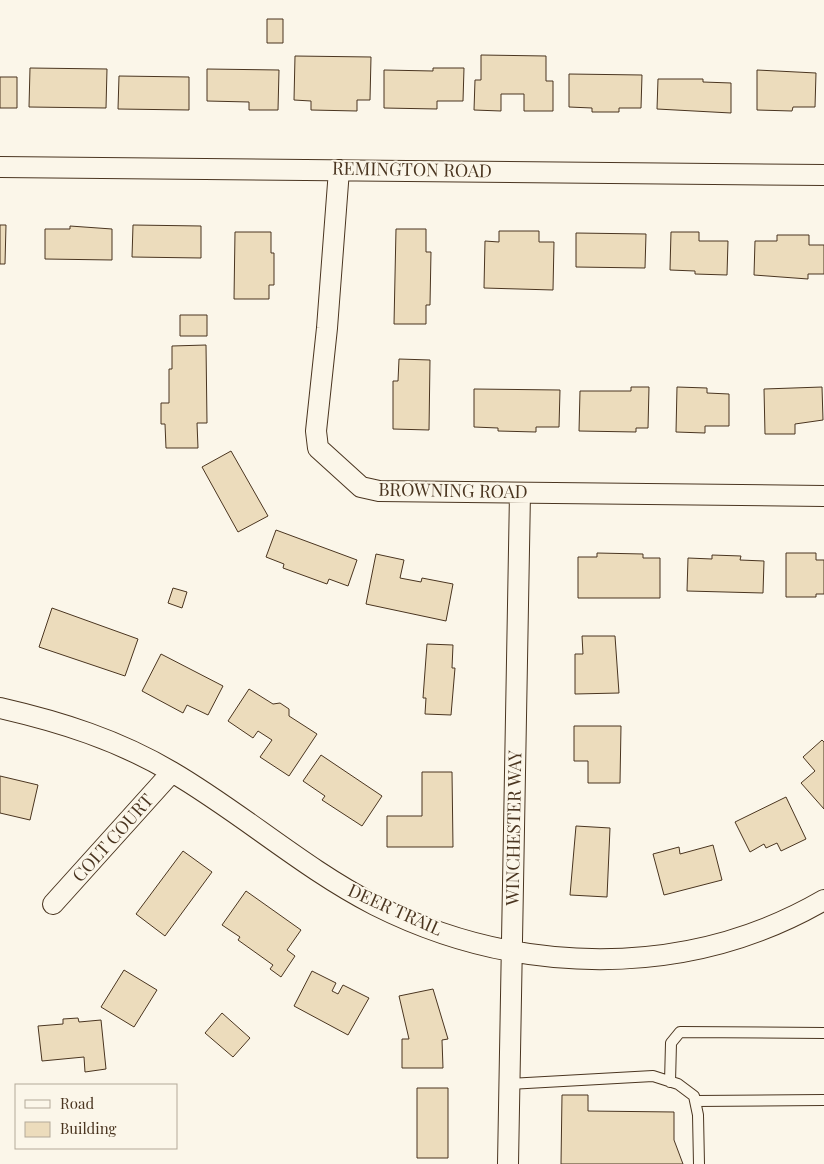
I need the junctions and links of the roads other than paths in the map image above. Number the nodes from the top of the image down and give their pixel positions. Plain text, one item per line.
1 (0, 167) edge
2 (339, 170) junction
3 (824, 175) edge
4 (520, 493) junction
5 (824, 496) edge
6 (0, 708) edge
7 (172, 772) junction
8 (824, 900) edge
9 (53, 904) dead end
10 (511, 951) junction
11 (824, 1033) edge
12 (670, 1082) junction
13 (509, 1084) junction
14 (824, 1100) edge
15 (695, 1102) junction
16 (508, 1164) edge
17 (699, 1164) edge

1 - 2 street, REMINGTON ROAD
2 - 3 street, REMINGTON ROAD
2 - 4 street, BROWNING ROAD
4 - 5 street, BROWNING ROAD
4 - 10 street, WINCHESTER WAY
6 - 7 street, DEER TRAIL
7 - 9 street, COLT COURT
7 - 10 street, DEER TRAIL
8 - 10 street, DEER TRAIL
10 - 13 street, WINCHESTER WAY
11 - 12 lane
12 - 13 lane
12 - 15 lane
13 - 16 street, WINCHESTER WAY
14 - 15 lane
15 - 17 lane

